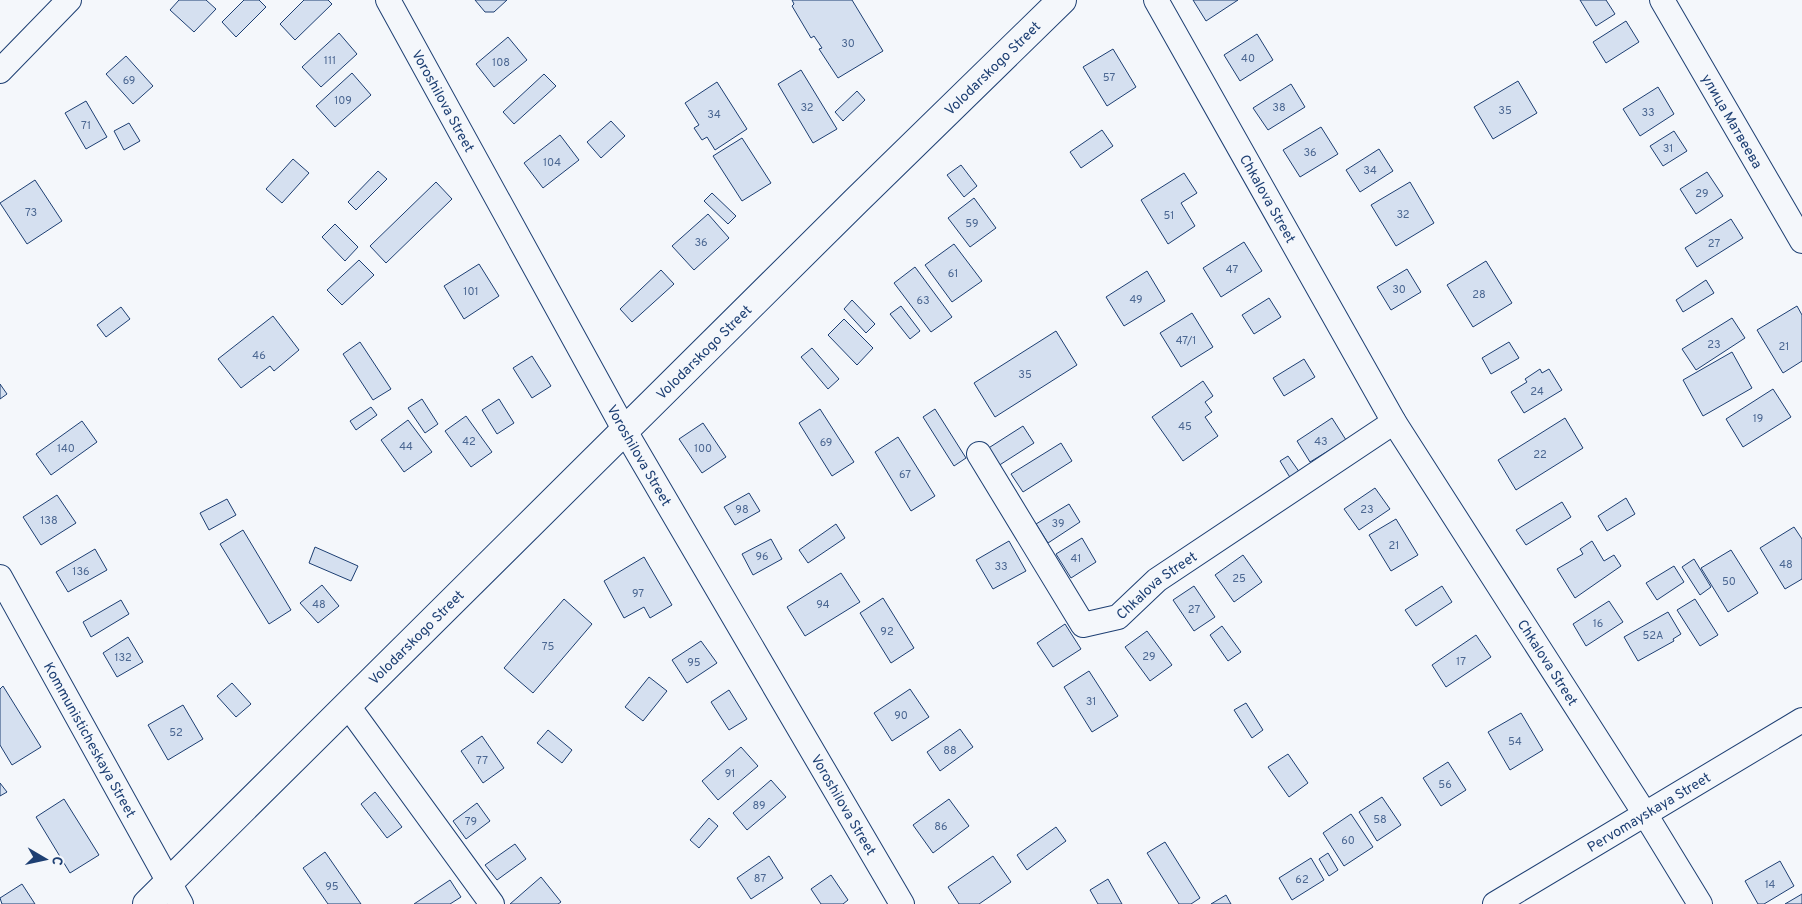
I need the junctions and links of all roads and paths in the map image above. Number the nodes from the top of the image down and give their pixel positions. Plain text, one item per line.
1 (69, 0) edge
2 (388, 0) edge
3 (1062, 0) edge
4 (1156, 0) edge
5 (1662, 0) edge
6 (0, 71) edge
7 (1802, 241) edge
8 (1394, 422) junction
9 (625, 432) junction
10 (980, 454) dead end
11 (0, 577) edge
12 (348, 706) junction
13 (1802, 720) edge
14 (1645, 814) junction
15 (175, 894) edge
16 (147, 904) edge
17 (492, 904) edge
18 (902, 904) edge
19 (1495, 904) edge
20 (1700, 904) edge

1 - 6 street
2 - 9 street, Voroshilova Street
3 - 9 main road, Volodarskogo Street
4 - 8 street, Chkalova Street
5 - 7 street, улица Матвеева
8 - 10 street, Chkalova Street
8 - 14 street, Chkalova Street
9 - 12 main road, Volodarskogo Street
9 - 18 street, Voroshilova Street
11 - 15 street, Kommunisticheskaya Street
12 - 15 main road, Volodarskogo Street
12 - 17 street
13 - 14 street, Pervomayskaya Street
14 - 19 street, Pervomayskaya Street
14 - 20 street, Chkalova Street
15 - 16 main road, Volodarskogo Street

